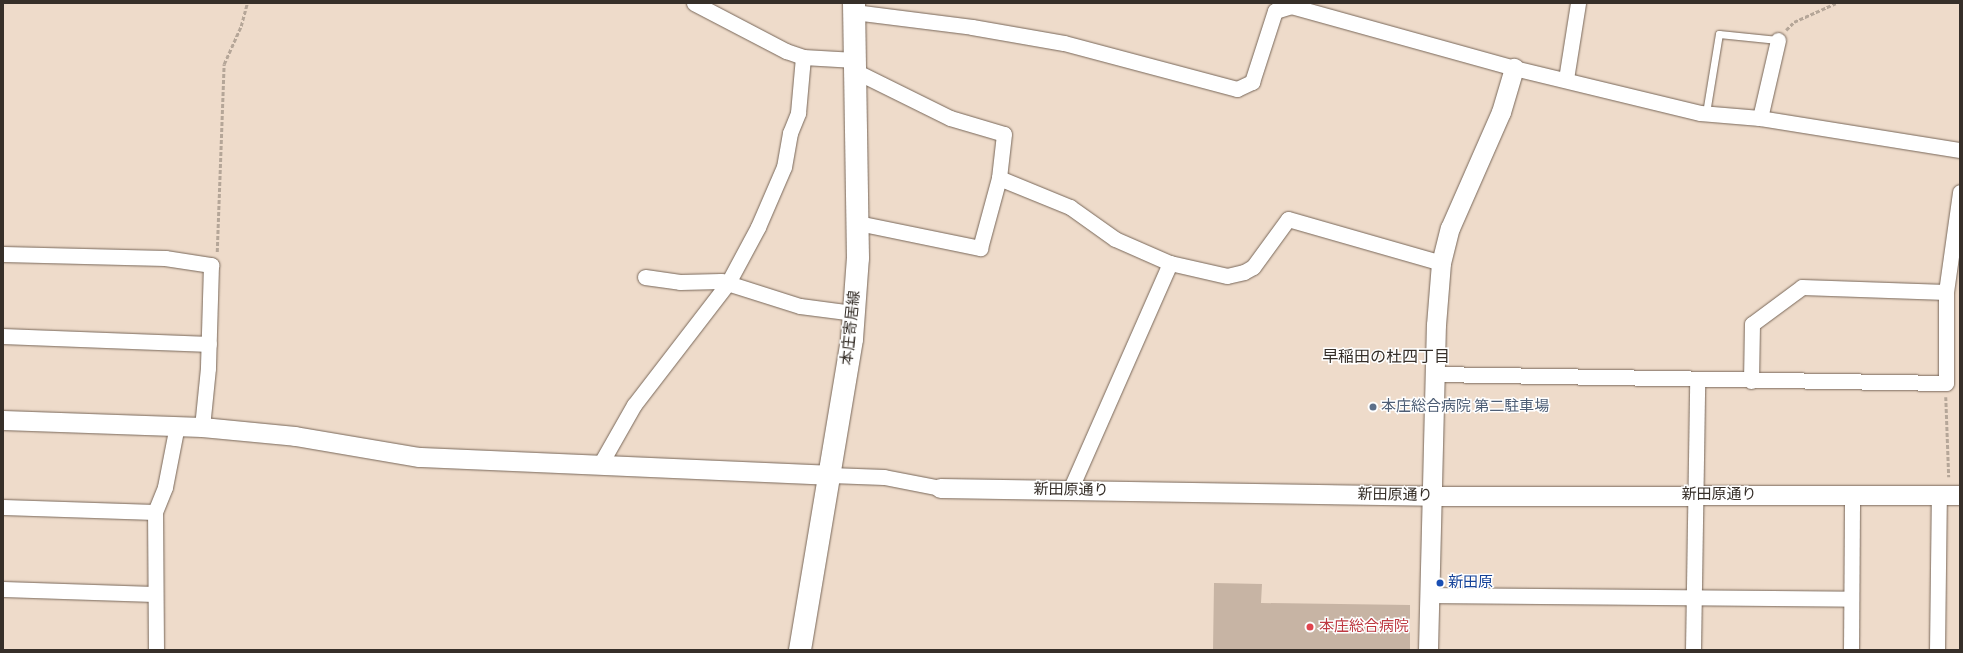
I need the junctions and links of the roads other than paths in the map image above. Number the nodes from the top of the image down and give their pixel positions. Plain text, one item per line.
1 (694, 3) edge
2 (1578, 3) edge
3 (1284, 6) edge
4 (854, 8) edge
5 (1778, 40) joint
6 (803, 57) junction
7 (855, 65) junction
8 (1514, 68) junction
9 (1566, 79) junction
10 (1706, 113) junction
11 (1760, 118) junction
12 (1960, 150) edge
13 (999, 178) junction
14 (1960, 192) edge
15 (858, 223) junction
16 (3, 254) edge
17 (1170, 263) junction
18 (1441, 263) junction
19 (645, 277) dead end
20 (728, 283) junction
21 (1946, 292) junction
22 (854, 313) junction
23 (3, 336) edge
24 (209, 344) junction
25 (1435, 374) junction
26 (1697, 381) junction
27 (1751, 381) junction
28 (3, 420) edge
29 (177, 425) junction
30 (202, 427) junction
31 (601, 463) junction
32 (830, 474) junction
33 (940, 488) joint
34 (1070, 490) junction
35 (1852, 495) junction
36 (1939, 495) junction
37 (1960, 495) edge
38 (1432, 496) junction
39 (1694, 496) junction
40 (3, 507) edge
41 (155, 512) junction
42 (3, 589) edge
43 (154, 594) junction
44 (1432, 595) junction
45 (1694, 598) junction
46 (1851, 599) junction
47 (156, 650) edge
48 (800, 650) edge
49 (1428, 650) edge
50 (1693, 650) edge
51 (1851, 650) edge
52 (1937, 650) edge

1 - 6 street
2 - 9 street
3 - 4 street
3 - 8 street
4 - 7 main road, 本庄寄居線
5 - 10 lane
5 - 11 street
6 - 7 street
6 - 20 street
7 - 13 street
7 - 15 main road, 本庄寄居線
8 - 9 street
8 - 18 street
9 - 10 street
10 - 11 street
11 - 12 street
13 - 15 street
13 - 17 street
14 - 21 street
15 - 22 main road, 本庄寄居線
16 - 24 street
17 - 18 street
17 - 34 street
18 - 25 street
19 - 20 street
20 - 22 street
20 - 31 street
21 - 27 street
21 - 27 street
22 - 32 main road, 本庄寄居線
23 - 24 street
24 - 30 street
25 - 26 street
25 - 38 street
26 - 27 street
26 - 39 street
28 - 29 street
29 - 30 street
29 - 41 street
30 - 31 street
31 - 32 street
32 - 33 street, 新田原通り
32 - 48 main road, 本庄寄居線
33 - 34 street, 新田原通り
34 - 38 street, 新田原通り
35 - 36 street, 新田原通り
35 - 39 street, 新田原通り
35 - 46 street
36 - 37 street, 新田原通り
36 - 52 street
38 - 39 street, 新田原通り
38 - 44 street
39 - 45 street
40 - 41 street
41 - 43 street
42 - 43 street
43 - 47 street
44 - 45 street
44 - 49 street
45 - 46 street
45 - 50 street
46 - 51 street

